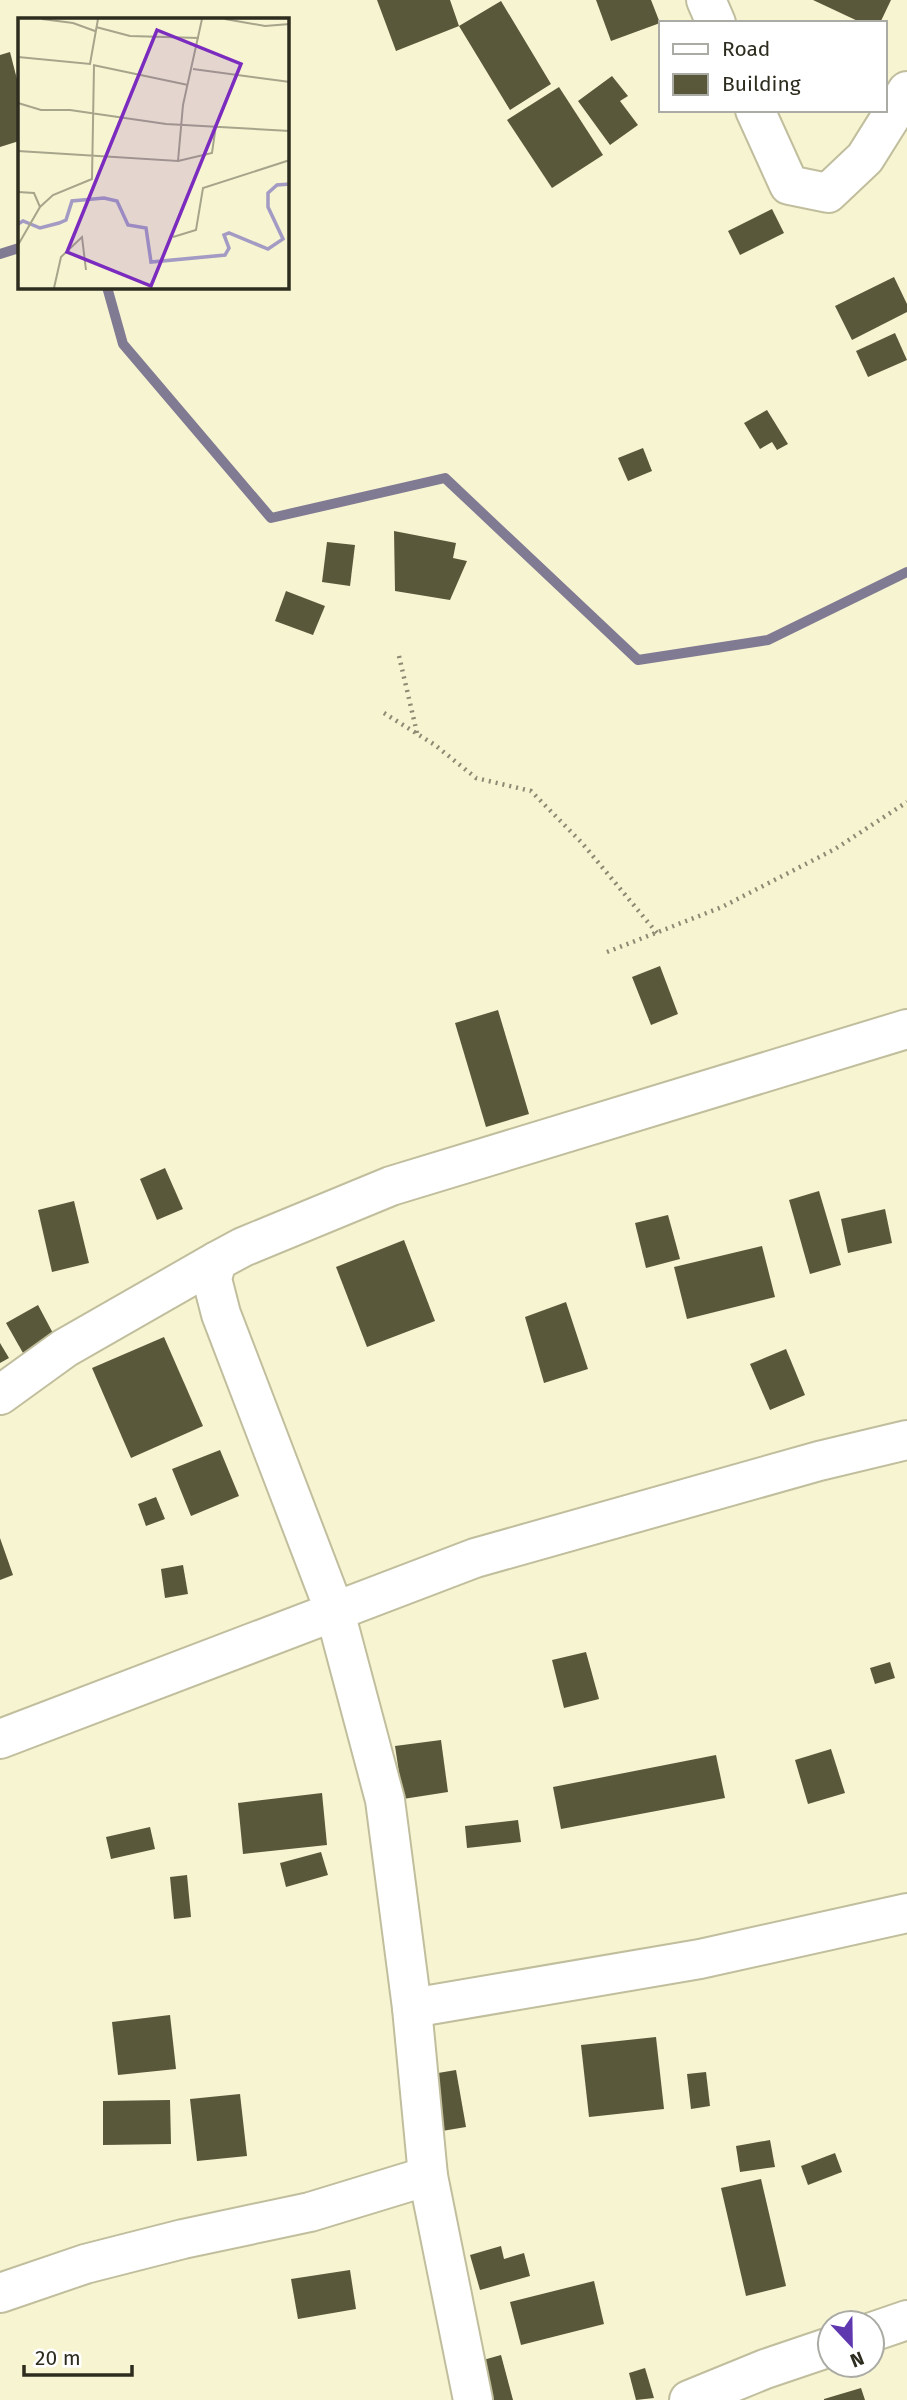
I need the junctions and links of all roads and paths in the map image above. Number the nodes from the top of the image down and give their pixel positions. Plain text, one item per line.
1 (706, 0) edge
2 (715, 21) edge
3 (907, 91) edge
4 (756, 112) edge
5 (399, 656) dead end
6 (384, 713) dead end
7 (417, 734) junction
8 (907, 802) edge
9 (657, 933) junction
10 (607, 952) dead end
11 (907, 1029) edge
12 (217, 1261) junction
13 (0, 1395) edge
14 (907, 1440) edge
15 (335, 1612) junction
16 (0, 1739) edge
17 (907, 1913) edge
18 (412, 2008) junction
19 (428, 2176) junction
20 (0, 2293) edge
21 (907, 2320) edge
22 (886, 2327) edge
23 (816, 2352) edge
24 (473, 2400) edge
25 (689, 2400) edge

1 - 2 street
3 - 4 street
5 - 7 path
6 - 7 path
7 - 9 path
8 - 9 path
9 - 10 path
11 - 12 street
12 - 13 street
12 - 15 street
14 - 15 street
15 - 16 street
15 - 18 street
17 - 18 street
18 - 19 street
19 - 20 street
19 - 24 street
21 - 22 street
23 - 25 street

